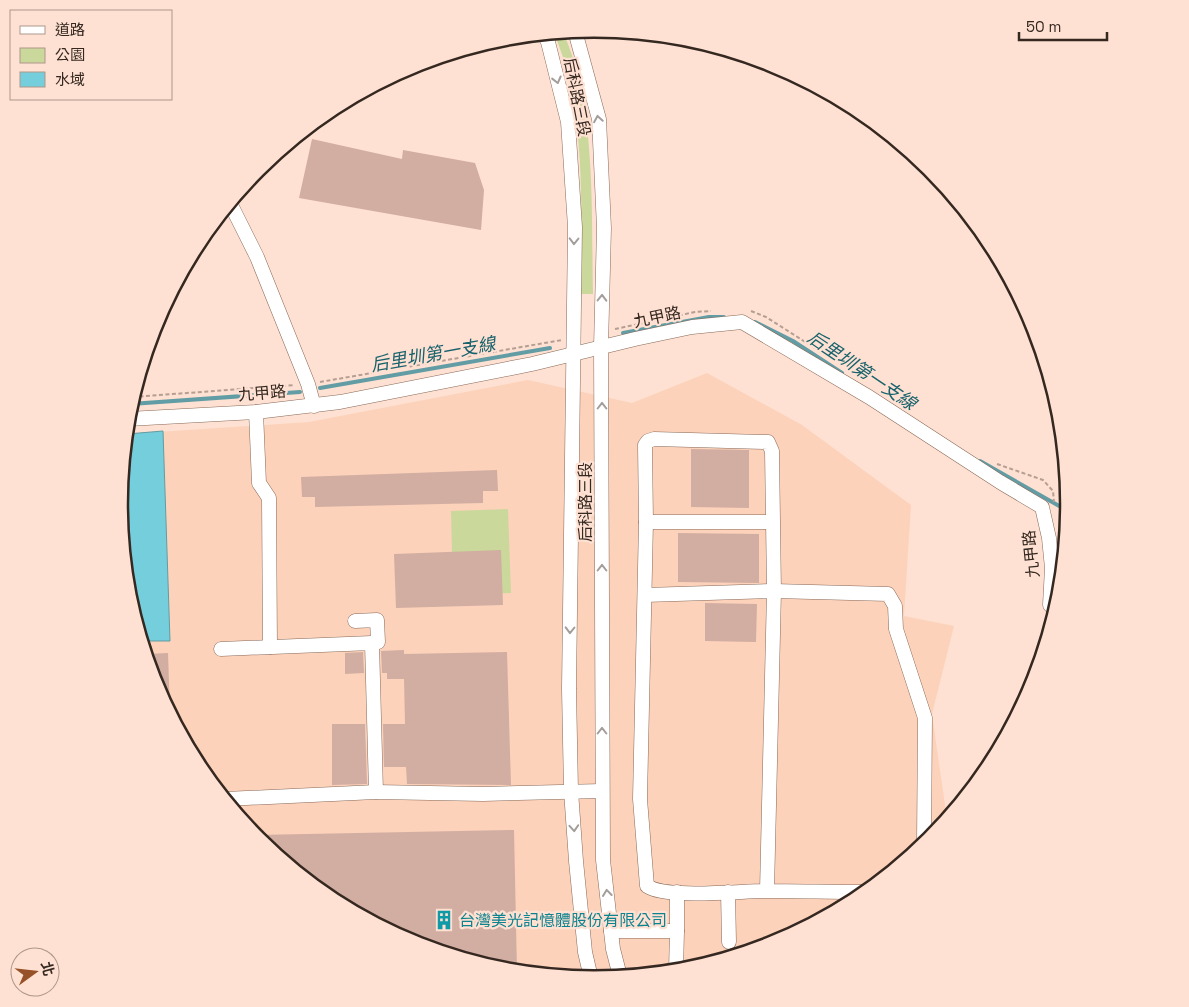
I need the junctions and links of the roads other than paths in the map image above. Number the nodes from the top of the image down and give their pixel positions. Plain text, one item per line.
1 (577, 38) edge
2 (547, 40) edge
3 (234, 209) edge
4 (601, 347) junction
5 (573, 354) junction
6 (314, 406) junction
7 (256, 412) junction
8 (136, 419) edge
9 (646, 522) junction
10 (772, 522) junction
11 (774, 591) junction
12 (644, 595) junction
13 (1050, 602) edge
14 (355, 621) dead end
15 (372, 643) junction
16 (270, 647) junction
17 (221, 649) dead end
18 (571, 791) junction
19 (602, 791) junction
20 (376, 792) junction
21 (234, 799) edge
22 (924, 833) edge
23 (767, 891) junction
24 (677, 892) junction
25 (728, 892) junction
26 (852, 892) edge
27 (611, 930) junction
28 (676, 931) junction
29 (728, 942) dead end
30 (676, 962) edge
31 (619, 969) edge
32 (588, 970) edge

4 -> 1 street, 后科路三段
2 -> 5 street, 后科路三段
3 - 6 street
4 - 5 street, 九甲路
4 - 13 street, 九甲路
19 -> 4 street, 后科路三段
5 - 6 street, 九甲路
5 -> 18 street, 后科路三段
6 - 7 street, 九甲路
7 - 8 street, 九甲路
7 - 16 street
9 - 10 street
9 - 10 street
9 - 12 street
10 - 11 street
11 - 12 street
11 - 22 street
11 - 23 street
12 - 24 street
14 - 15 street
15 - 16 street
15 - 20 street
16 - 17 street
18 - 19 street
18 - 20 street
18 -> 32 street, 后科路三段
27 -> 19 street, 后科路三段
20 - 21 street
23 - 25 street
23 - 26 street
24 - 25 street
24 - 28 street
25 - 29 street
27 - 28 street
27 - 31 street, 后科路三段
28 - 30 street

